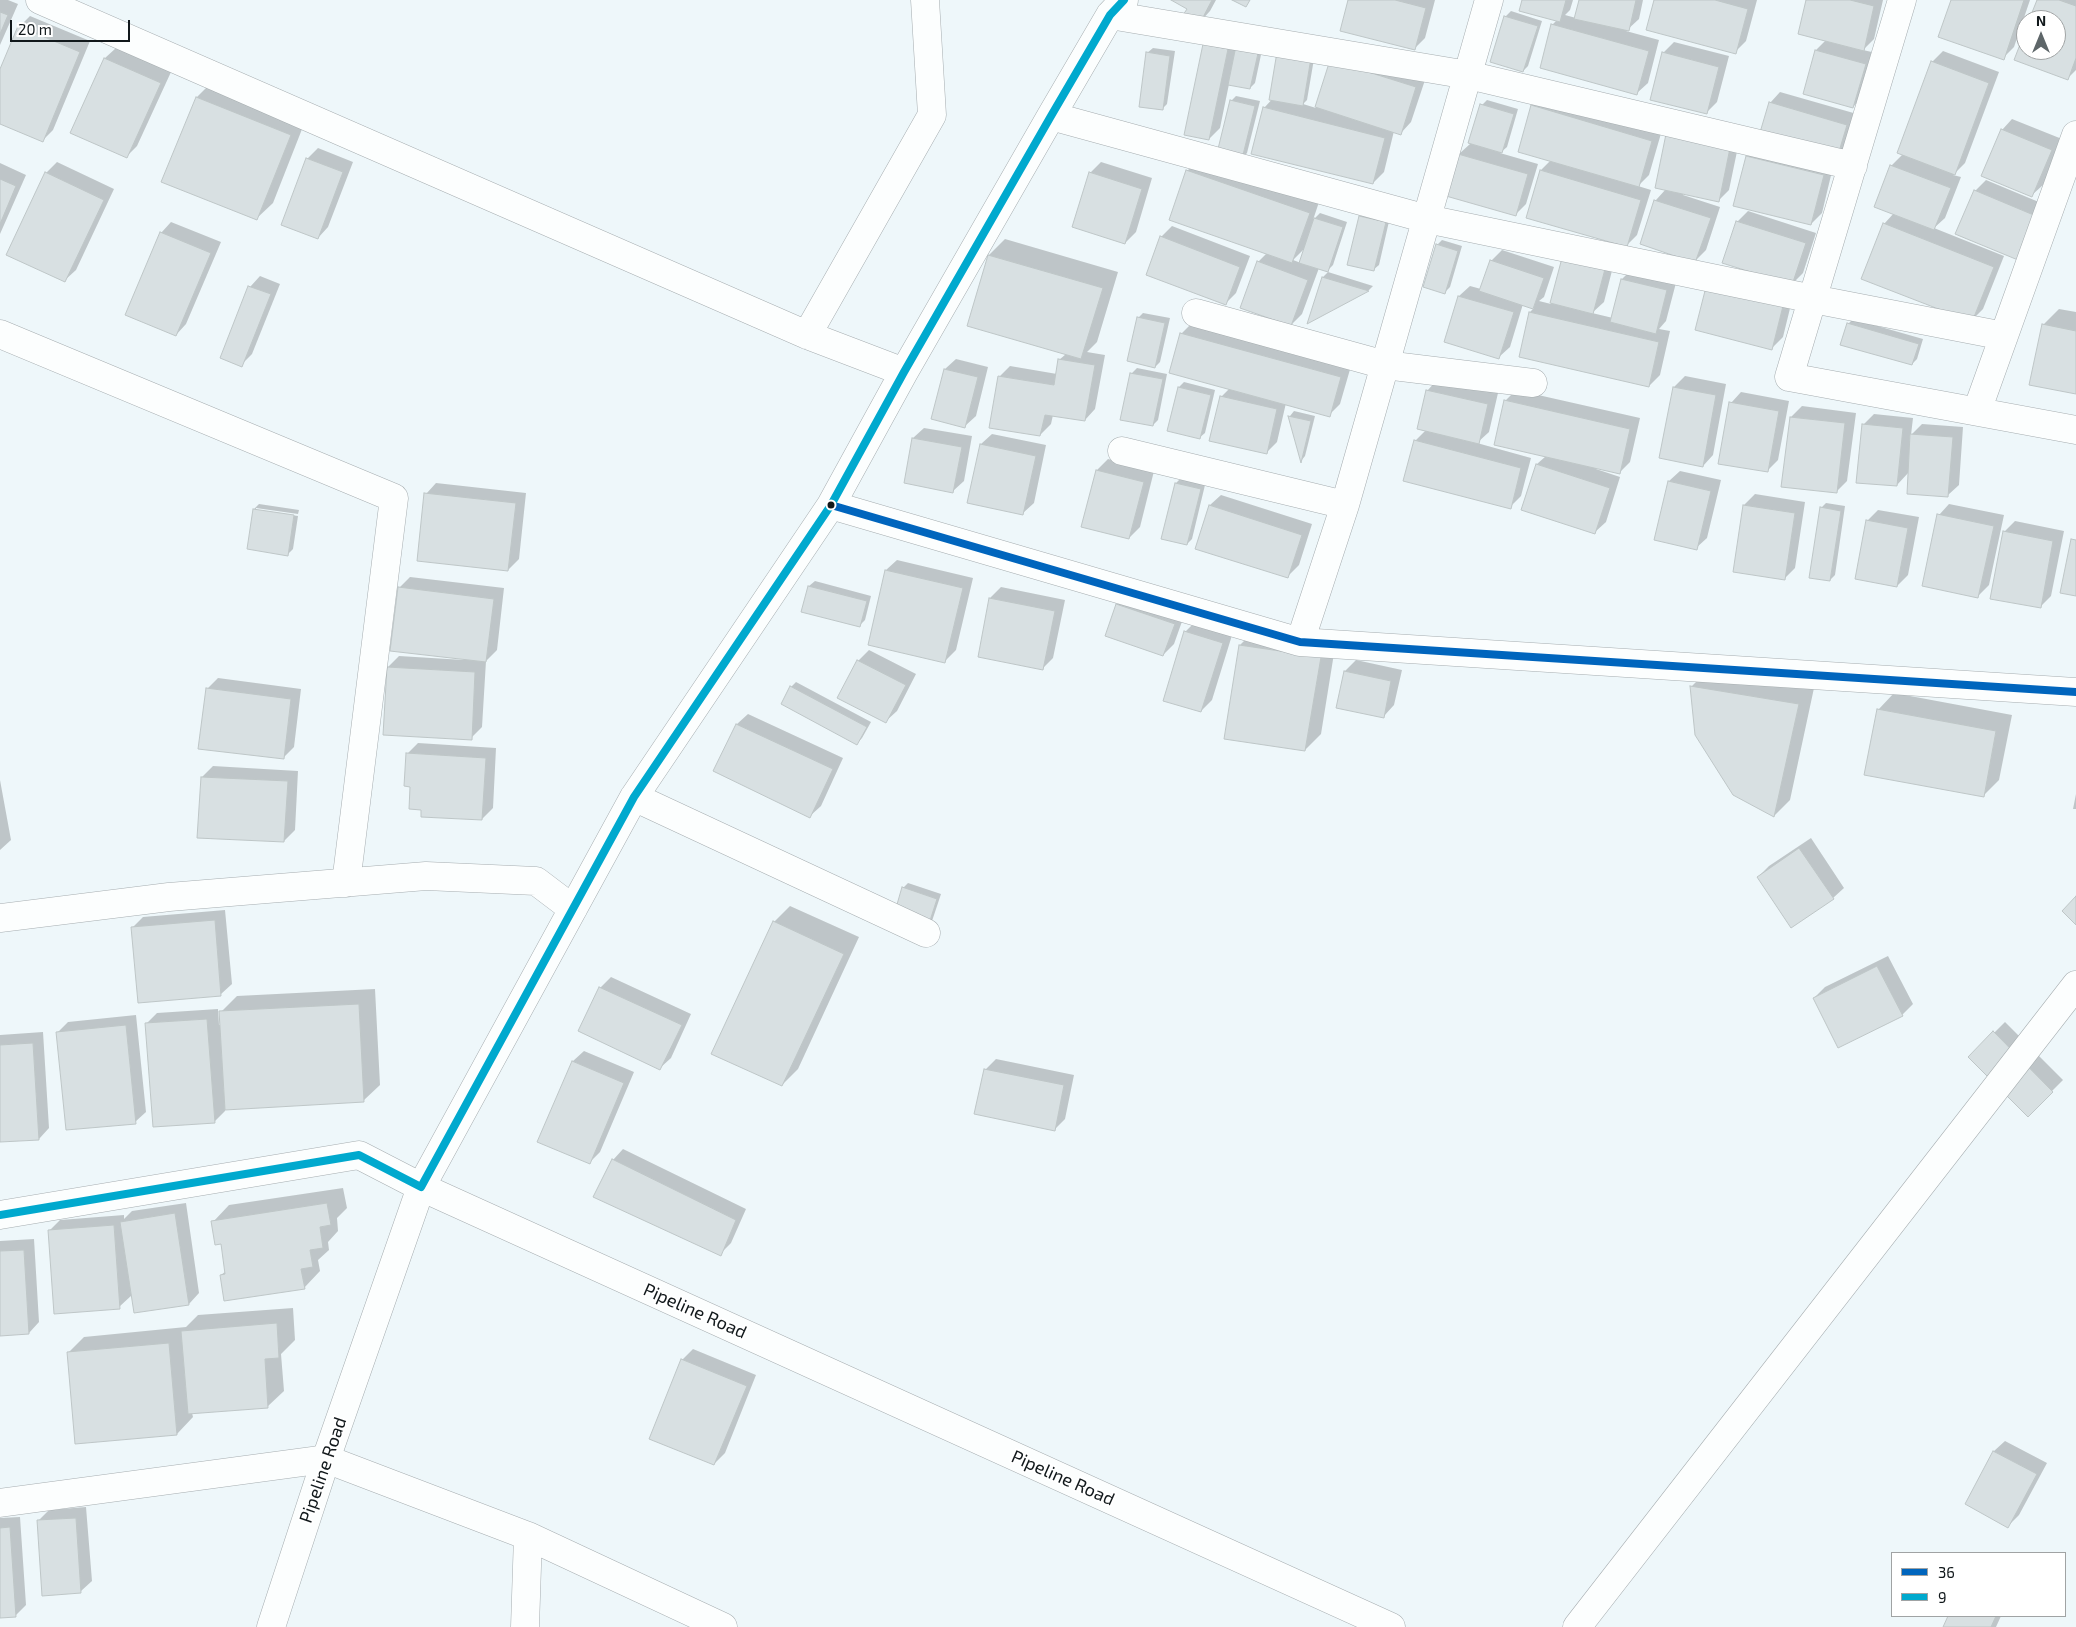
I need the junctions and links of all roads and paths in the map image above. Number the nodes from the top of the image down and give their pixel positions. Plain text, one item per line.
1 (40, 0) edge
2 (925, 0) edge
3 (1489, 0) edge
4 (1902, 0) edge
5 (1117, 7) edge
6 (1468, 75) junction
7 (1051, 116) junction
8 (2076, 135) edge
9 (1853, 166) junction
10 (2068, 184) edge
11 (1427, 220) junction
12 (1813, 299) junction
13 (1196, 313) dead end
14 (0, 334) edge
15 (807, 335) junction
16 (2004, 336) junction
17 (1385, 365) junction
18 (904, 372) junction
19 (1533, 383) dead end
20 (1977, 411) junction
21 (2076, 430) edge
22 (1122, 451) dead end
23 (831, 505) junction
24 (1346, 505) junction
25 (1300, 642) junction
26 (2076, 692) edge
27 (634, 797) junction
28 (346, 883) junction
29 (573, 909) junction
30 (0, 918) edge
31 (926, 933) dead end
32 (2076, 985) edge
33 (421, 1187) junction
34 (0, 1215) edge
35 (326, 1459) junction
36 (0, 1503) edge
37 (528, 1536) junction
38 (271, 1627) edge
39 (525, 1627) edge
40 (723, 1627) edge
41 (1391, 1627) edge
42 (1578, 1627) edge

1 - 15 street
2 - 15 street
3 - 6 street
4 - 9 street
5 - 6 street
5 - 7 street
6 - 9 street
6 - 11 street
7 - 11 street
7 - 18 street
8 - 10 street
9 - 12 street
10 - 16 street
11 - 12 street
11 - 17 street
12 - 16 street
12 - 20 street
13 - 17 street
14 - 28 street
15 - 18 street
16 - 20 street
17 - 19 street
17 - 24 street
18 - 23 street
20 - 21 street
22 - 24 street
23 - 25 street
23 - 27 street
24 - 25 street
25 - 26 street
27 - 29 street
27 - 31 street
28 - 29 street
28 - 30 street
29 - 33 street
32 - 42 street
33 - 34 street
33 - 35 street, Pipeline Road
33 - 41 street, Pipeline Road
35 - 36 street
35 - 37 street
35 - 38 street, Pipeline Road
37 - 39 street
37 - 40 street

